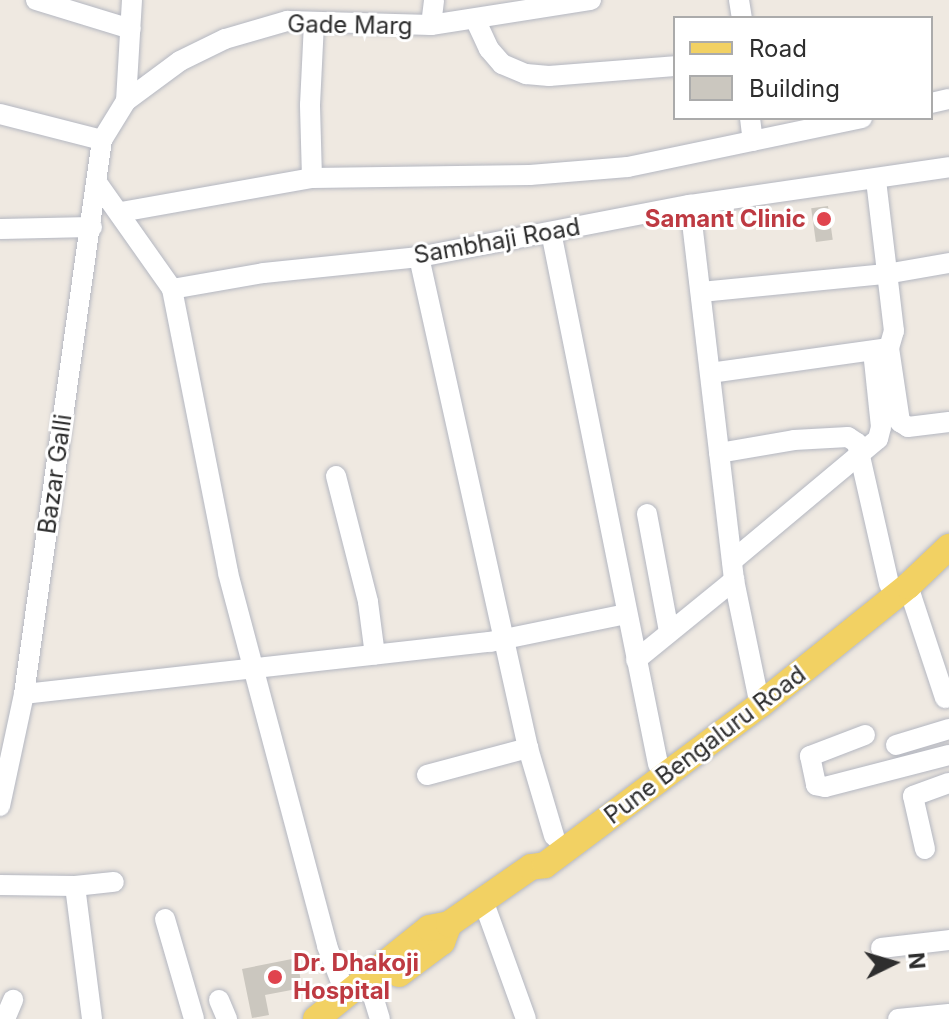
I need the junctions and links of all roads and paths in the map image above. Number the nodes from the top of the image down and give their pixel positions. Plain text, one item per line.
1 (37, 0) edge
2 (132, 0) edge
3 (434, 0) edge
4 (591, 0) edge
5 (288, 10) edge
6 (475, 19) junction
7 (314, 24) junction
8 (431, 25) junction
9 (131, 29) junction
10 (673, 66) edge
11 (126, 101) junction
12 (0, 114) edge
13 (750, 120) edge
14 (853, 120) edge
15 (102, 140) junction
16 (753, 141) junction
17 (949, 167) edge
18 (312, 178) junction
19 (876, 179) junction
20 (98, 184) junction
21 (690, 205) junction
22 (121, 212) junction
23 (92, 227) junction
24 (0, 229) edge
25 (551, 232) junction
26 (419, 257) junction
27 (949, 263) edge
28 (886, 274) junction
29 (172, 289) junction
30 (701, 292) junction
31 (881, 349) junction
32 (710, 373) junction
33 (949, 422) edge
34 (719, 453) junction
35 (861, 453) junction
36 (336, 476) dead end
37 (647, 514) dead end
38 (949, 528) edge
39 (949, 547) edge
40 (733, 570) junction
41 (899, 585) junction
42 (626, 614) junction
43 (669, 631) junction
44 (504, 638) junction
45 (375, 655) junction
46 (636, 660) junction
47 (254, 669) junction
48 (24, 694) junction
49 (758, 697) junction
50 (945, 698) dead end
51 (949, 729) edge
52 (865, 735) dead end
53 (896, 745) dead end
54 (528, 748) junction
55 (949, 755) edge
56 (658, 764) junction
57 (427, 775) dead end
58 (949, 783) edge
59 (0, 806) edge
60 (554, 836) junction
61 (925, 849) dead end
62 (531, 867) junction
63 (114, 882) dead end
64 (0, 885) edge
65 (75, 886) junction
66 (484, 903) junction
67 (165, 919) dead end
68 (449, 924) junction
69 (949, 940) edge
70 (881, 948) dead end
71 (372, 993) junction
72 (343, 1007) edge
73 (949, 1014) edge
74 (92, 1019) edge
75 (194, 1019) edge
76 (316, 1019) edge
77 (380, 1019) edge
78 (526, 1019) edge
79 (898, 1019) edge

1 - 9 street
2 - 9 street
3 - 8 street
4 - 6 street, Gade Marg
5 - 7 street, Gade Marg
5 - 11 street, Gade Marg
6 - 8 street, Gade Marg
6 - 10 street
7 - 8 street, Gade Marg
7 - 18 street
9 - 11 street
11 - 15 street, Gade Marg
12 - 15 street
13 - 16 street
14 - 16 street
15 - 20 street, Bazar Galli
16 - 18 street
17 - 19 street, Sambhaji Road
18 - 22 street
19 - 21 street, Sambhaji Road
19 - 28 street
20 - 22 street
20 - 23 street, Bazar Galli
21 - 25 street, Sambhaji Road
21 - 30 street
22 - 29 street
23 - 24 street
23 - 48 street, Bazar Galli
25 - 26 street, Sambhaji Road
25 - 42 street
26 - 29 street, Sambhaji Road
26 - 44 street
27 - 28 street
28 - 30 street
28 - 31 street
29 - 47 street
30 - 32 street
31 - 32 street
31 - 33 street
31 - 35 street
32 - 34 street
34 - 35 street
34 - 40 street
35 - 40 street
35 - 41 street
36 - 45 street
37 - 43 street
38 - 41 main road
39 - 41 main road
40 - 43 street
40 - 49 street
41 - 49 main road
41 - 50 street
42 - 44 street
42 - 46 street
43 - 46 street
44 - 45 street
44 - 54 street
45 - 47 street
46 - 56 street
47 - 48 street
47 - 72 street
48 - 59 street, Bazar Galli
49 - 56 main road
49 - 62 main road, Pune Bengaluru Road
51 - 53 street
52 - 55 street
54 - 57 street
54 - 60 street
56 - 60 main road
58 - 61 street
60 - 62 main road
62 - 66 main road, Pune Bengaluru Road
63 - 65 street
64 - 65 street
65 - 74 street
66 - 68 main road, Pune Bengaluru Road
66 - 78 street
67 - 75 street
68 - 71 main road, Pune Bengaluru Road
68 - 72 main road, Pune Bengaluru Road
69 - 70 street
71 - 72 main road, Pune Bengaluru Road
71 - 77 street
72 - 76 main road, Pune Bengaluru Road
73 - 79 street

